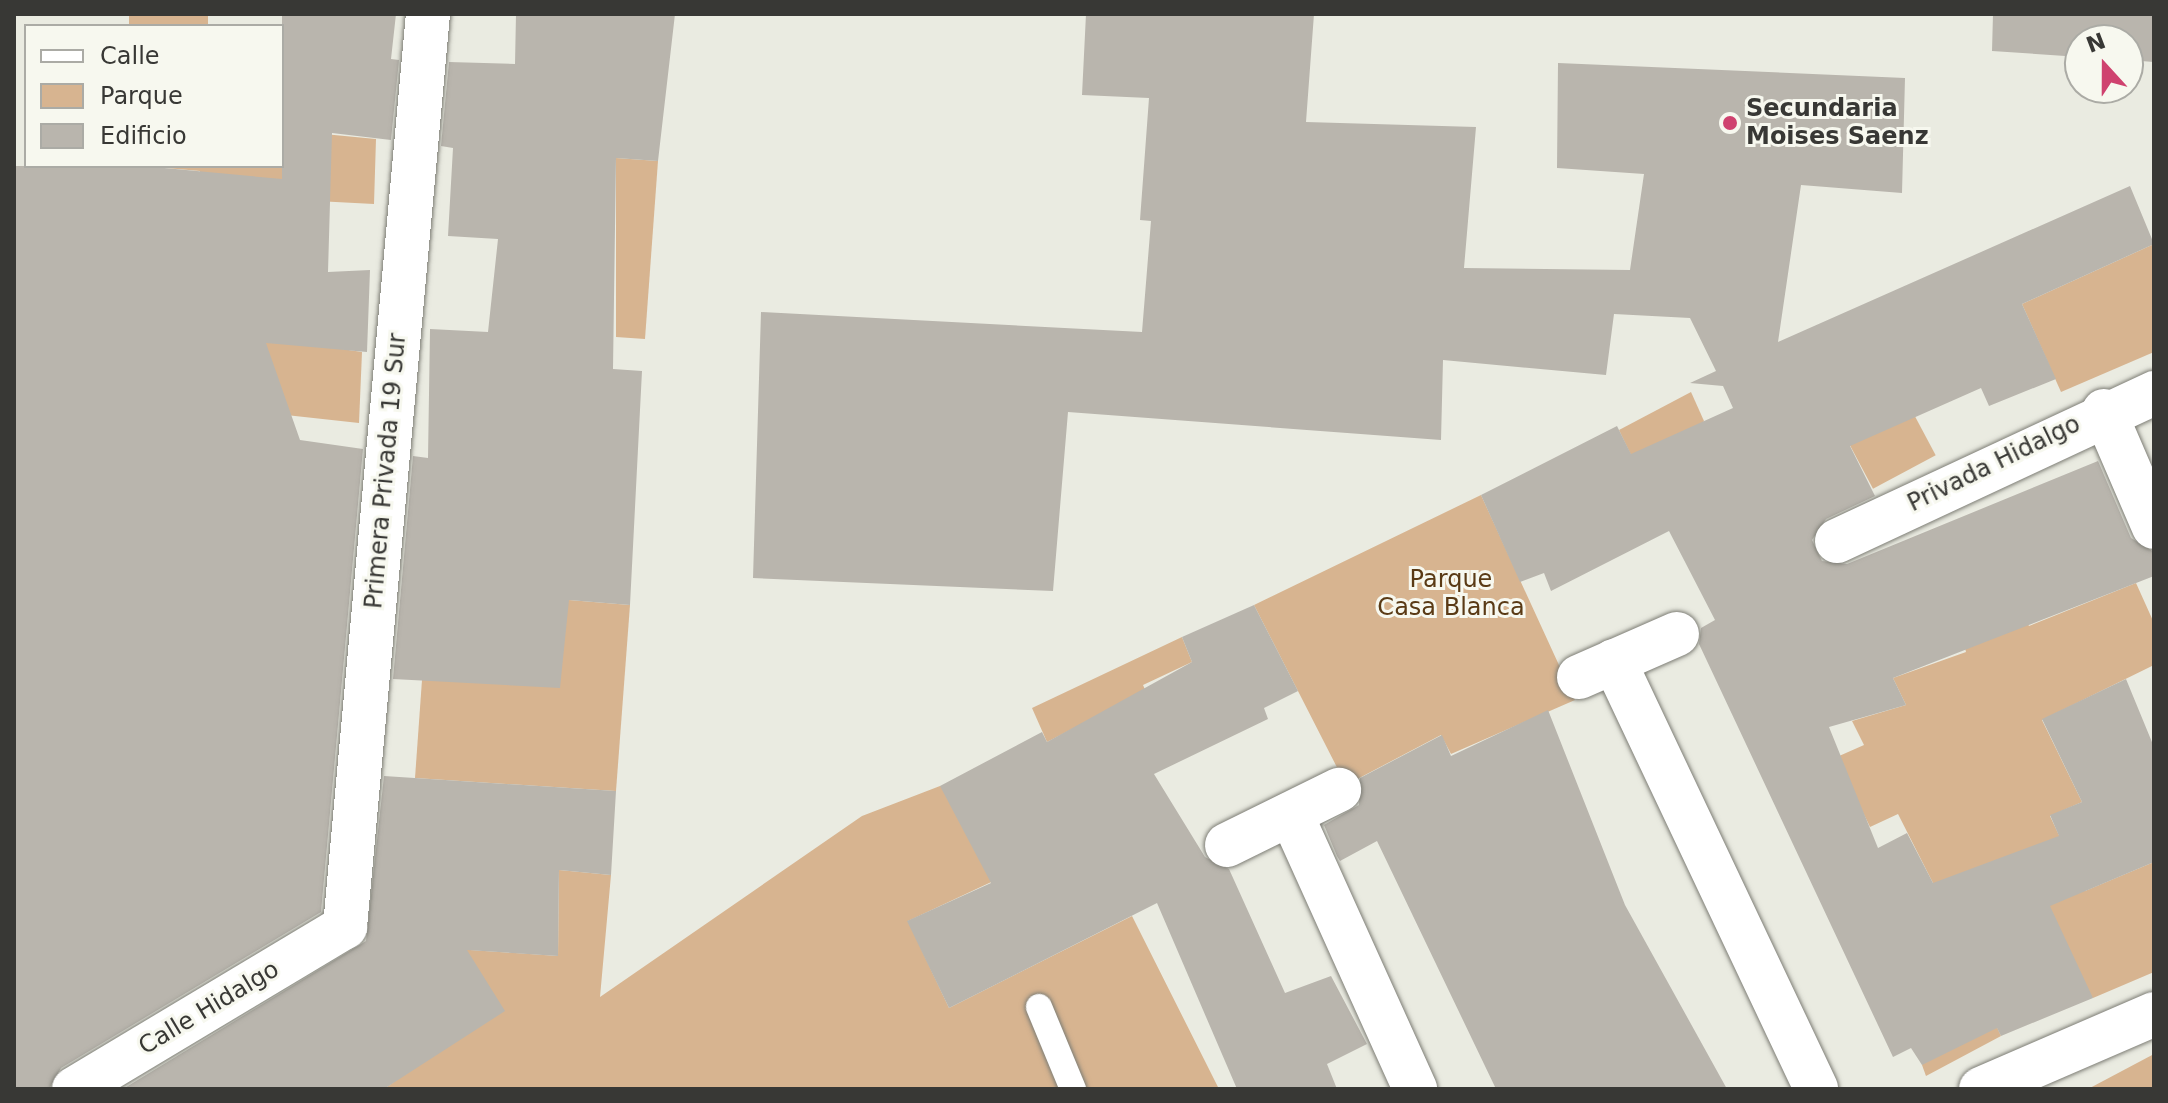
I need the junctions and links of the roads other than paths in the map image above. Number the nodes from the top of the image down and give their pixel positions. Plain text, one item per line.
1 (428, 14) edge
2 (2154, 393) edge
3 (2104, 411) junction
4 (2154, 527) edge
5 (1837, 541) dead end
6 (1677, 634) dead end
7 (1339, 790) dead end
8 (1291, 814) junction
9 (1227, 845) dead end
10 (345, 927) joint
11 (1039, 1007) dead end
12 (2154, 1014) edge
13 (74, 1089) edge
14 (1073, 1089) edge
15 (1415, 1089) edge
16 (1816, 1089) edge
17 (1981, 1089) edge

1 - 10 street, Primera Privada 19 Sur
2 - 3 street, Privada Hidalgo
3 - 4 street
3 - 5 street, Privada Hidalgo
6 - 16 street
7 - 8 street
8 - 9 street
8 - 15 street
10 - 13 street, Calle Hidalgo
11 - 14 lane
12 - 17 street

